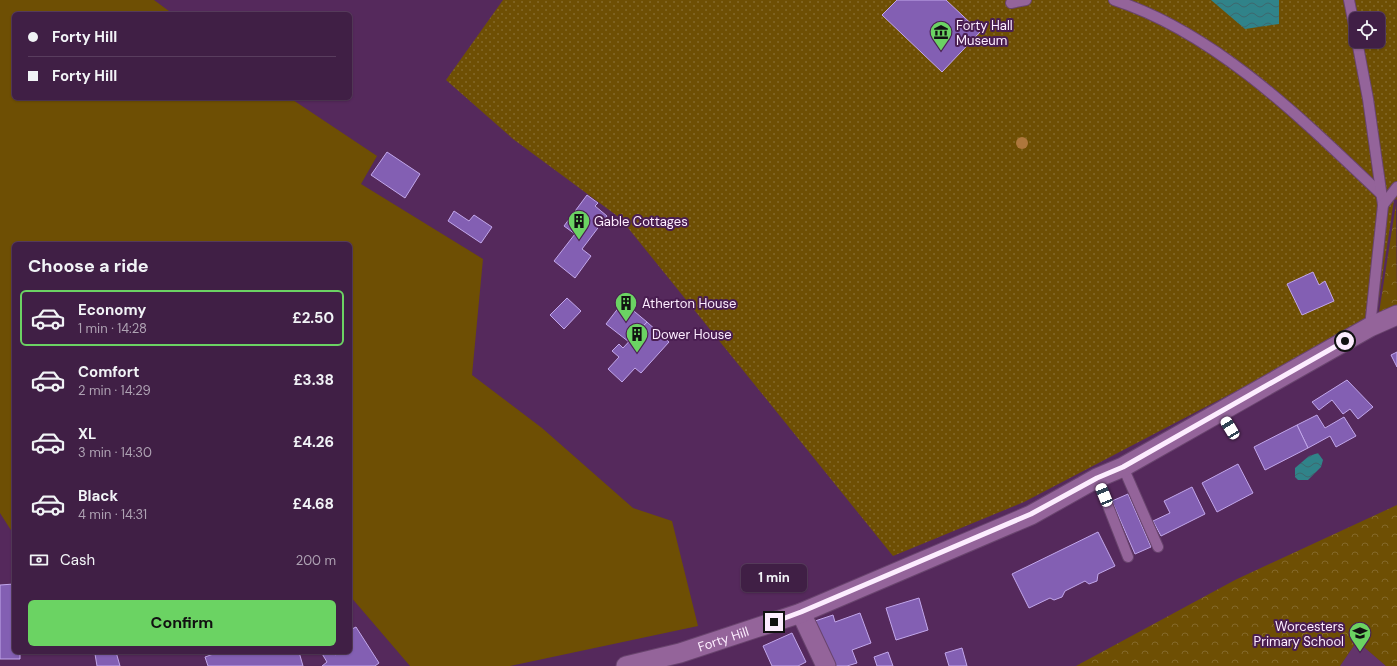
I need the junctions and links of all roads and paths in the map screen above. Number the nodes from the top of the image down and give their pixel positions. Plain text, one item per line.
1 (1026, 0) edge
2 (1114, 0) edge
3 (1349, 0) edge
4 (1010, 3) dead end
5 (1351, 12) edge
6 (1358, 48) edge
7 (1397, 187) edge
8 (1380, 193) junction
9 (1383, 205) junction
10 (1397, 315) edge
11 (1370, 327) junction
12 (1220, 412) junction
13 (1230, 428) dead end
14 (1123, 467) junction
15 (1097, 478) junction
16 (1158, 547) dead end
17 (1128, 557) dead end
18 (801, 612) junction
19 (626, 666) edge
20 (826, 666) edge

1 - 4 lane
2 - 8 lane
3 - 5 lane
6 - 8 lane
7 - 9 lane
8 - 9 lane
9 - 11 lane
10 - 11 street, Forty Hill
11 - 12 street, Forty Hill
12 - 13 lane
12 - 14 street, Forty Hill
14 - 15 street, Forty Hill
14 - 16 lane
15 - 17 lane
15 - 18 street, Forty Hill
18 - 19 street, Forty Hill
18 - 20 street

